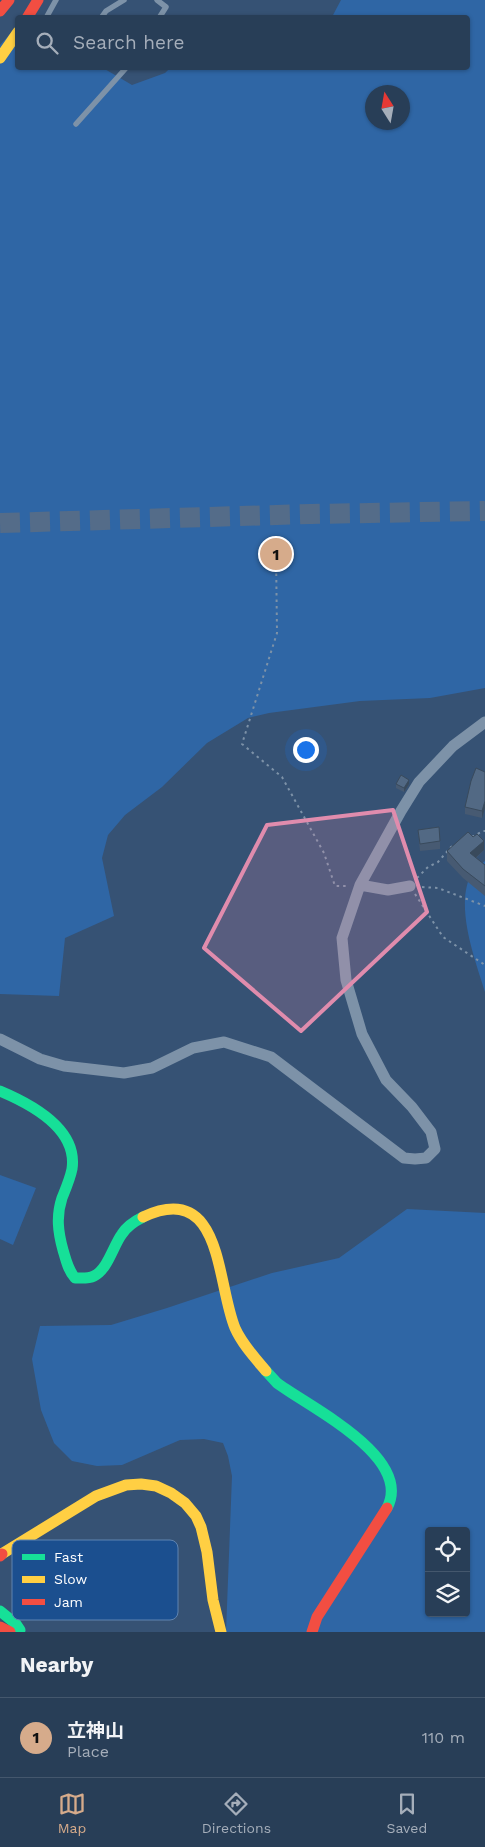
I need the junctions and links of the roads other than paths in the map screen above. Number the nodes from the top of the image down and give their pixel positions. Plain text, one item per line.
1 (9, 0) edge
2 (38, 0) edge
3 (56, 0) edge
4 (124, 0) edge
5 (157, 0) edge
6 (0, 11) edge
7 (29, 15) edge
8 (48, 15) edge
9 (103, 15) edge
10 (162, 15) edge
11 (15, 36) edge
12 (0, 58) edge
13 (124, 70) edge
14 (76, 124) dead end
15 (485, 722) edge
16 (360, 885) junction
17 (410, 886) road end
18 (0, 1039) edge
19 (3, 1096) edge
20 (24, 1540) edge
21 (12, 1547) edge
22 (0, 1555) edge
23 (0, 1610) edge
24 (0, 1619) edge
25 (0, 1627) edge
26 (18, 1631) edge
27 (221, 1632) edge
28 (312, 1632) edge

1 - 6 street
2 - 7 street
3 - 8 lane
4 - 9 lane
5 - 10 lane
11 - 12 street
13 - 14 lane
15 - 16 street
16 - 17 street
16 - 18 street
19 - 28 street
20 - 27 street
21 - 22 street
23 - 26 street
24 - 26 street
25 - 26 street

